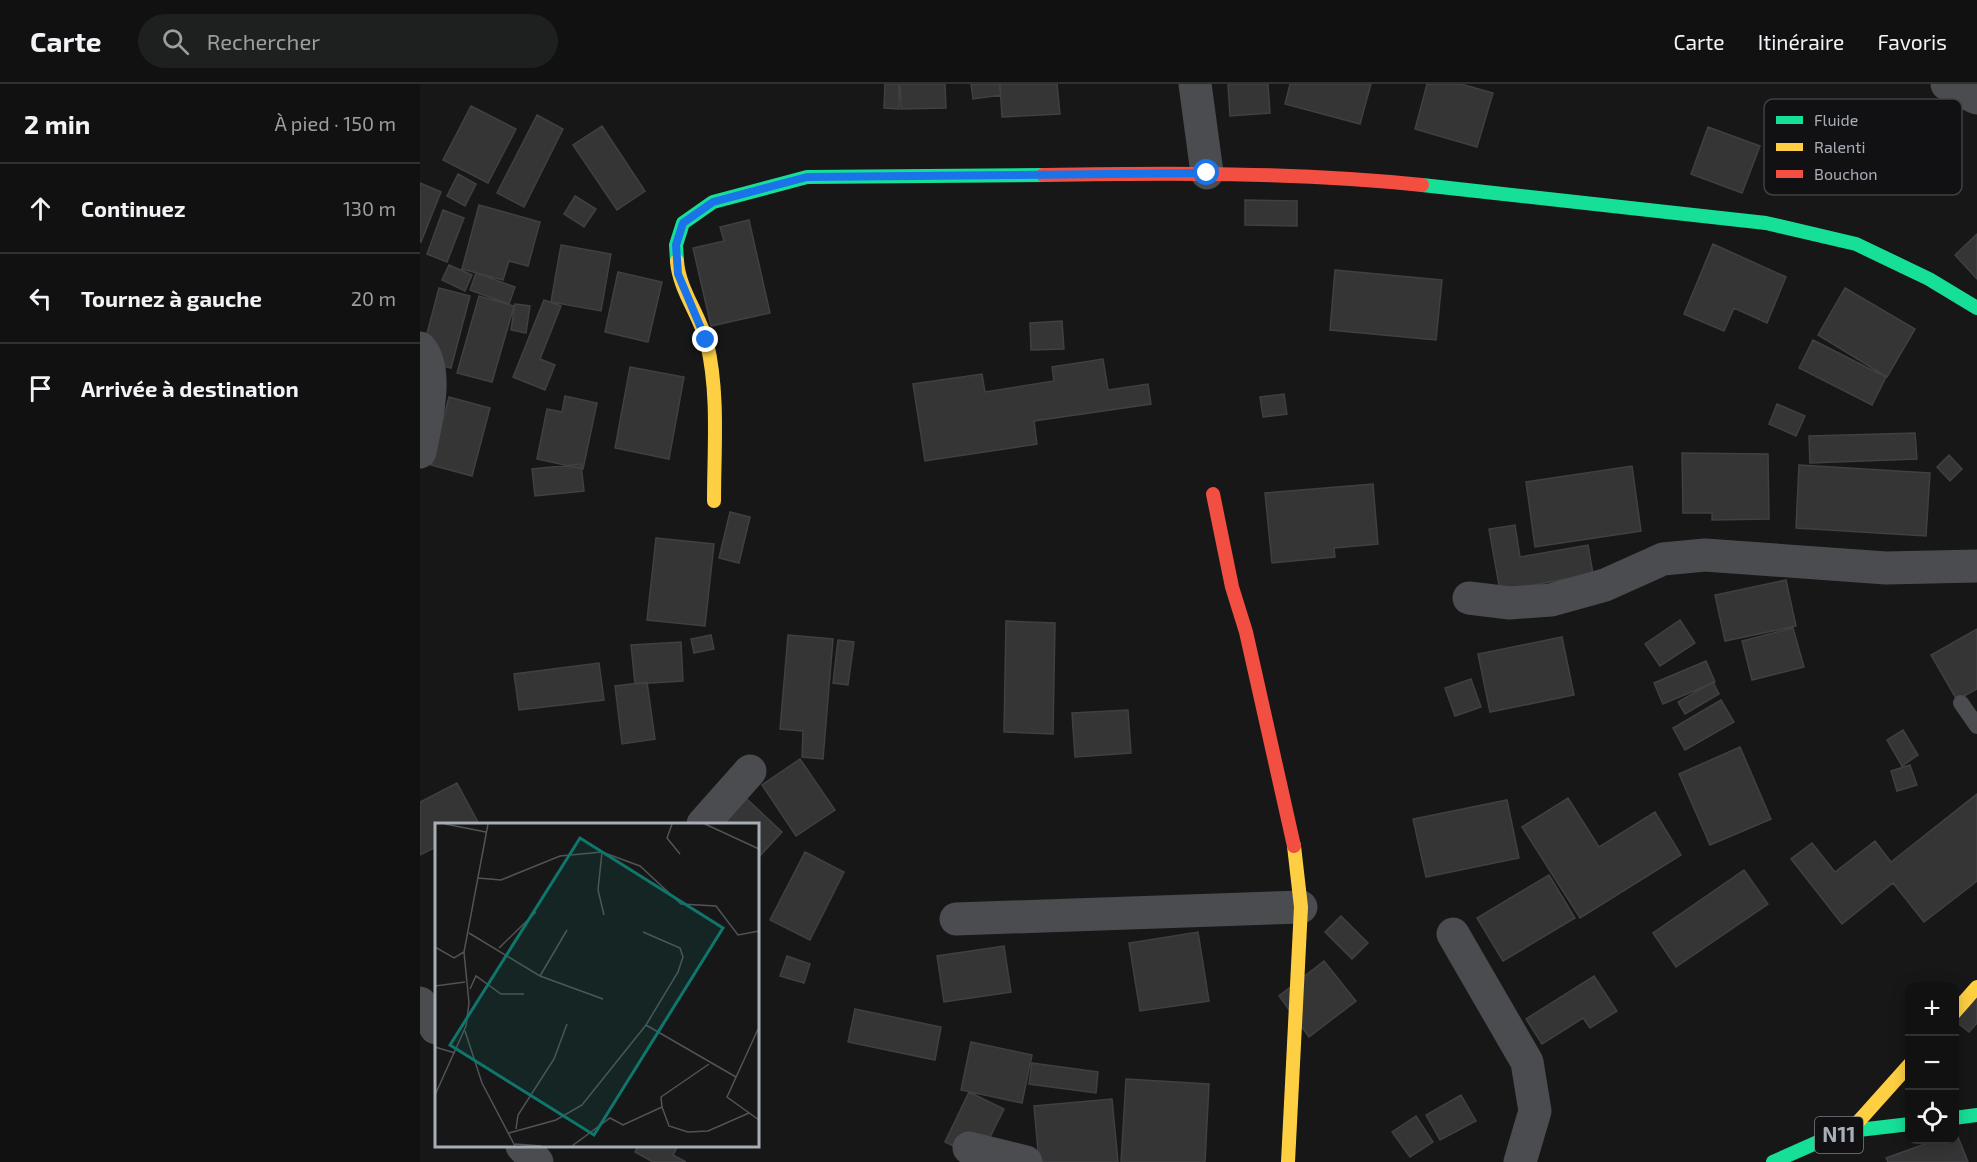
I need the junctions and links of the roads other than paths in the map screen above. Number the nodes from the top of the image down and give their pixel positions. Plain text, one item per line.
1 (1196, 84) edge
2 (1947, 84) edge
3 (1977, 98) edge
4 (1207, 173) junction
5 (1977, 308) edge
6 (420, 348) edge
7 (420, 452) edge
8 (1213, 494) dead end
9 (714, 501) dead end
10 (1977, 566) edge
11 (1469, 598) dead end
12 (1961, 704) dead end
13 (1977, 726) edge
14 (750, 771) dead end
15 (705, 823) edge
16 (1301, 907) junction
17 (956, 919) dead end
18 (1453, 934) dead end
19 (1977, 987) edge
20 (435, 988) edge
21 (420, 995) edge
22 (420, 1003) edge
23 (1959, 1007) edge
24 (435, 1026) edge
25 (1905, 1070) edge
26 (1977, 1115) edge
27 (1959, 1117) edge
28 (1905, 1125) edge
29 (1850, 1131) junction
30 (523, 1147) edge
31 (969, 1148) dead end
32 (537, 1162) edge
33 (1026, 1162) edge
34 (1288, 1162) edge
35 (1520, 1162) edge
36 (1773, 1162) edge

1 - 4 street
2 - 3 street
4 - 5 main road
4 - 9 main road
6 - 7 street
8 - 16 main road
10 - 11 street
12 - 13 lane
14 - 15 street
16 - 17 street
16 - 34 main road
18 - 35 street
19 - 23 main road
20 - 21 street
22 - 24 street
25 - 29 main road
26 - 27 main road
28 - 29 main road, N11
29 - 36 main road, N11
30 - 32 street
31 - 33 street

